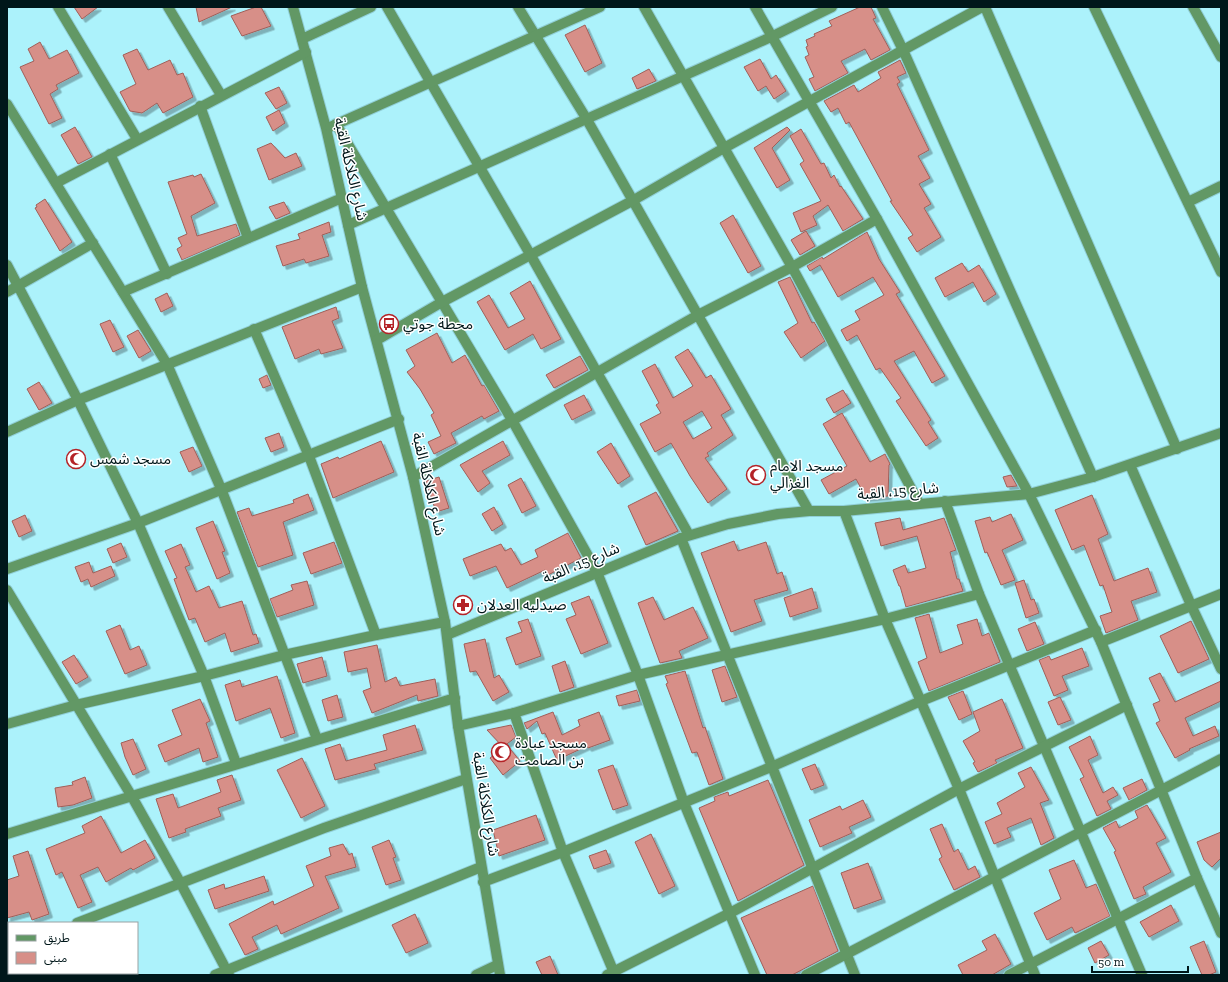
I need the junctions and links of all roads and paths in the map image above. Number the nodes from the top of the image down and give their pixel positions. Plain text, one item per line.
1 (58, 7) edge
2 (168, 7) edge
3 (293, 7) edge
4 (371, 7) edge
5 (387, 7) edge
6 (518, 7) edge
7 (600, 7) edge
8 (644, 7) edge
9 (755, 7) edge
10 (832, 7) edge
11 (882, 7) edge
12 (984, 7) edge
13 (1094, 7) edge
14 (1197, 8) edge
15 (534, 36) junction
16 (771, 37) junction
17 (302, 39) junction
18 (903, 50) junction
19 (306, 52) junction
20 (1221, 57) edge
21 (683, 76) junction
22 (431, 81) junction
23 (221, 95) junction
24 (810, 101) junction
25 (7, 104) edge
26 (200, 106) junction
27 (586, 118) junction
28 (336, 124) junction
29 (326, 128) junction
30 (137, 139) junction
31 (724, 148) junction
32 (110, 154) junction
33 (479, 167) junction
34 (56, 183) junction
35 (1221, 186) edge
36 (342, 198) junction
37 (632, 201) junction
38 (1188, 202) junction
39 (386, 207) junction
40 (877, 219) junction
41 (348, 225) junction
42 (248, 238) junction
43 (93, 243) junction
44 (530, 254) junction
45 (7, 265) edge
46 (792, 267) junction
47 (1221, 272) edge
48 (167, 274) junction
49 (19, 285) junction
50 (362, 286) junction
51 (7, 292) edge
52 (123, 292) junction
53 (442, 302) junction
54 (698, 315) junction
55 (254, 329) junction
56 (377, 340) junction
57 (167, 364) junction
58 (596, 372) junction
59 (78, 400) junction
60 (399, 419) junction
61 (512, 420) junction
62 (7, 432) edge
63 (1221, 433) edge
64 (1178, 449) junction
65 (309, 456) junction
66 (1130, 465) junction
67 (413, 477) junction
68 (1094, 477) junction
69 (222, 491) junction
70 (1029, 494) junction
71 (945, 502) junction
72 (919, 503) junction
73 (809, 511) junction
74 (844, 511) junction
75 (138, 523) junction
76 (685, 536) junction
77 (7, 569) edge
78 (597, 572) junction
79 (7, 590) edge
80 (979, 594) junction
81 (1221, 594) edge
82 (1191, 605) junction
83 (885, 619) junction
84 (445, 622) junction
85 (1096, 630) junction
86 (376, 635) junction
87 (447, 635) junction
88 (1101, 642) junction
89 (284, 655) junction
90 (727, 655) junction
91 (1009, 666) junction
92 (1221, 669) edge
93 (638, 675) junction
94 (204, 676) junction
95 (455, 698) junction
96 (921, 701) junction
97 (76, 705) junction
98 (1127, 705) junction
99 (514, 713) junction
100 (7, 724) edge
101 (458, 726) junction
102 (317, 739) junction
103 (1044, 746) junction
104 (1221, 759) edge
105 (236, 763) junction
106 (771, 767) junction
107 (466, 779) junction
108 (959, 789) junction
109 (1161, 790) junction
110 (131, 796) junction
111 (684, 803) junction
112 (1081, 833) junction
113 (7, 834) edge
114 (563, 852) junction
115 (481, 868) junction
116 (812, 869) junction
117 (994, 878) junction
118 (1197, 878) junction
119 (483, 882) junction
120 (181, 884) junction
121 (730, 913) junction
122 (101, 919) edge
123 (1119, 919) junction
124 (83, 922) edge
125 (1220, 926) edge
126 (848, 955) junction
127 (1030, 964) junction
128 (498, 965) junction
129 (227, 972) edge
130 (612, 974) edge
131 (215, 975) edge
132 (476, 975) edge
133 (500, 975) edge
134 (755, 975) edge
135 (806, 975) edge
136 (855, 975) edge
137 (1009, 975) edge
138 (1035, 975) edge
139 (1142, 975) edge

1 - 30 street
2 - 23 street
3 - 17 street, شارع الكلاكلة القبة
4 - 17 street
5 - 22 street
6 - 15 street
7 - 15 street
8 - 21 street
9 - 16 street
10 - 16 street
11 - 18 street
12 - 18 street
12 - 64 street
13 - 38 street
14 - 20 street
15 - 22 street
15 - 27 street
16 - 21 street
16 - 24 street
17 - 19 street, شارع الكلاكلة القبة
18 - 24 street
18 - 68 street
19 - 23 street
19 - 29 street, شارع الكلاكلة القبة
21 - 27 street
21 - 31 street
22 - 28 street
22 - 33 street
23 - 26 street
24 - 31 street
24 - 40 street
25 - 34 street
26 - 30 street
26 - 42 street
27 - 33 street
27 - 37 street
28 - 29 street
28 - 39 street
29 - 36 street, شارع الكلاكلة القبة
30 - 32 street
31 - 37 street
31 - 46 street
32 - 34 street
32 - 48 street
33 - 39 street
33 - 44 street
34 - 43 street
35 - 38 street
36 - 41 street, شارع الكلاكلة القبة
36 - 42 street
37 - 44 street
37 - 54 street
38 - 47 street
39 - 41 street
39 - 53 street
40 - 46 street
40 - 70 street
41 - 50 street, شارع الكلاكلة القبة
42 - 48 street
43 - 49 street
43 - 52 street
44 - 53 street
44 - 58 street
45 - 49 street
46 - 54 street
46 - 72 street
48 - 52 street
49 - 51 street
49 - 59 street
50 - 55 street
50 - 56 street, شارع الكلاكلة القبة
52 - 57 street
53 - 56 street
53 - 61 street
54 - 58 street
54 - 73 street
55 - 57 street
55 - 65 street
56 - 60 street, شارع الكلاكلة القبة
57 - 59 street
57 - 69 street
58 - 61 street
58 - 76 street
59 - 62 street
59 - 75 street
60 - 65 street
60 - 67 street, شارع الكلاكلة القبة
61 - 67 street
61 - 78 street
63 - 64 street, شارع 15، القبة
64 - 66 street, شارع 15، القبة
65 - 69 street
65 - 86 street
66 - 68 street, شارع 15، القبة
66 - 82 street
67 - 84 street, شارع الكلاكلة القبة
68 - 70 street, شارع 15، القبة
69 - 75 street
69 - 89 street
70 - 71 street, شارع 15، القبة
70 - 85 street
71 - 72 street, شارع 15، القبة
71 - 80 street
72 - 74 street, شارع 15، القبة
73 - 74 street, شارع 15، القبة
73 - 76 street, شارع 15، القبة
74 - 83 street
75 - 77 street
75 - 94 street
76 - 78 street, شارع 15، القبة
76 - 90 street
78 - 87 street, شارع 15، القبة
78 - 93 street
79 - 97 street
80 - 83 street
80 - 91 street
81 - 82 street
82 - 88 street
82 - 92 street
83 - 90 street
83 - 96 street
84 - 86 street
84 - 87 street, شارع الكلاكلة القبة
85 - 88 street
85 - 91 street
86 - 89 street
87 - 95 street, شارع الكلاكلة القبة
88 - 98 street
89 - 94 street
89 - 102 street
90 - 93 street
90 - 106 street
91 - 96 street
91 - 103 street
93 - 99 street
93 - 111 street
94 - 97 street
94 - 105 street
95 - 101 street, شارع الكلاكلة القبة
95 - 102 street
96 - 106 street
96 - 108 street
97 - 100 street
97 - 110 street
98 - 103 street
98 - 109 street
99 - 101 street
99 - 114 street
101 - 107 street, شارع الكلاكلة القبة
102 - 105 street
103 - 108 street
103 - 112 street
104 - 109 street
105 - 110 street
106 - 111 street
106 - 116 street
107 - 115 street, شارع الكلاكلة القبة
107 - 120 street
108 - 116 street
108 - 117 street
109 - 112 street
109 - 118 street
110 - 113 street
110 - 120 street
111 - 114 street
111 - 121 street
112 - 117 street
112 - 123 street
114 - 119 street
114 - 130 street
115 - 119 street, شارع الكلاكلة القبة
115 - 129 street
116 - 121 street
116 - 126 street
117 - 126 street
117 - 127 street
118 - 123 street
118 - 125 street
119 - 128 street, شارع الكلاكلة القبة
120 - 122 street
120 - 129 street
121 - 130 street
121 - 134 street
122 - 124 street
123 - 127 street
123 - 139 street
126 - 135 street
126 - 136 street
127 - 137 street
127 - 138 street
128 - 132 street
128 - 133 street, شارع الكلاكلة القبة
129 - 131 street

